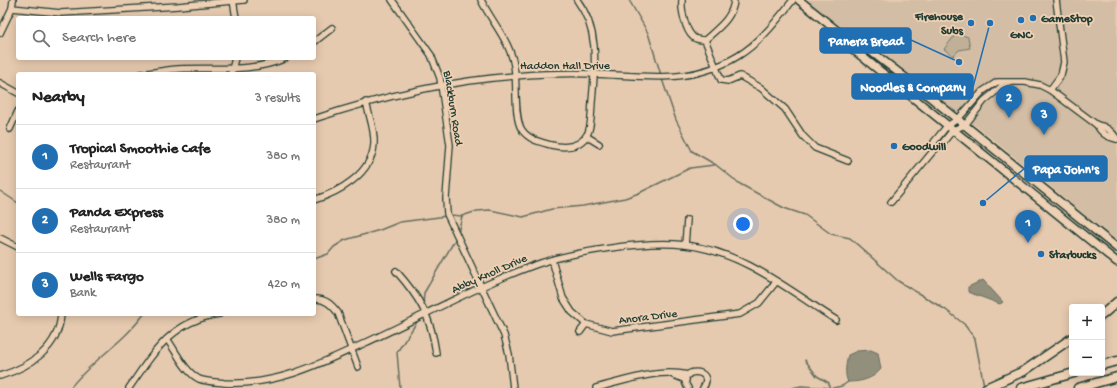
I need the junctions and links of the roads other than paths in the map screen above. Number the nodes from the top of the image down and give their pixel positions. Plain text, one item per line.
1 (13, 0) edge
2 (244, 0) edge
3 (392, 0) edge
4 (481, 0) edge
5 (576, 0) edge
6 (682, 0) edge
7 (734, 0) edge
8 (794, 0) edge
9 (799, 0) edge
10 (1056, 0) edge
11 (233, 1) edge
12 (12, 8) junction
13 (61, 16) edge
14 (236, 16) edge
15 (332, 28) dead end
16 (0, 33) edge
17 (846, 38) junction
18 (316, 40) edge
19 (705, 40) junction
20 (235, 60) edge
21 (279, 60) edge
22 (716, 66) junction
23 (232, 71) edge
24 (156, 72) edge
25 (594, 74) junction
26 (516, 76) junction
27 (0, 83) edge
28 (1006, 83) junction
29 (441, 85) junction
30 (1050, 90) junction
31 (16, 92) edge
32 (366, 102) junction
33 (16, 116) edge
34 (316, 118) edge
35 (958, 119) junction
36 (965, 124) junction
37 (1096, 125) dead end
38 (950, 128) junction
39 (10, 129) dead end
40 (586, 136) junction
41 (600, 144) dead end
42 (848, 161) dead end
43 (316, 200) edge
44 (892, 202) dead end
45 (687, 220) dead end
46 (0, 238) edge
47 (685, 245) junction
48 (16, 246) edge
49 (1117, 248) edge
50 (552, 260) junction
51 (1117, 262) edge
52 (396, 271) dead end
53 (776, 282) junction
54 (482, 287) junction
55 (316, 299) edge
56 (1117, 302) edge
57 (1105, 312) edge
58 (426, 315) junction
59 (61, 316) edge
60 (205, 316) edge
61 (836, 320) dead end
62 (586, 324) junction
63 (580, 332) dead end
64 (167, 339) junction
65 (1069, 340) edge
66 (352, 349) junction
67 (436, 353) dead end
68 (1117, 361) edge
69 (1105, 364) edge
70 (358, 367) dead end
71 (1069, 374) edge
72 (0, 376) edge
73 (687, 377) junction
74 (1117, 377) edge
75 (129, 388) edge
76 (513, 388) edge
77 (596, 388) edge
78 (688, 388) edge
79 (703, 388) edge
80 (986, 388) edge
81 (1021, 388) edge
82 (1078, 388) edge

1 - 12 street
2 - 11 street
3 - 29 street, Blackburn Road
4 - 26 street
5 - 25 street
6 - 19 street
7 - 19 street
8 - 22 street, Haddon Hall Drive
9 - 17 main road
10 - 30 street
11 - 13 street
11 - 14 street
12 - 13 street
12 - 16 street
15 - 18 street
17 - 35 main road
17 - 38 main road
19 - 22 street
20 - 23 street
21 - 23 street
22 - 25 street, Haddon Hall Drive
22 - 42 street
23 - 24 street
25 - 26 street, Haddon Hall Drive
25 - 40 street
26 - 29 street, Haddon Hall Drive
26 - 40 street
27 - 31 street
28 - 30 street
28 - 35 street
28 - 36 street
29 - 32 street, Haddon Hall Drive
29 - 54 street, Blackburn Road
30 - 37 street
32 - 34 street, Haddon Hall Drive
32 - 43 street
33 - 39 street
35 - 36 main road
35 - 38 street
36 - 38 street
36 - 49 main road
38 - 44 street
38 - 51 main road
40 - 41 street
45 - 47 street
46 - 48 street
47 - 50 street, Abby Knoll Drive
47 - 53 street, Abby Knoll Drive
50 - 54 street, Abby Knoll Drive
50 - 62 street, Anora Drive
52 - 58 street
53 - 61 street, Abby Knoll Drive
53 - 62 street, Anora Drive
54 - 58 street, Abby Knoll Drive
54 - 76 street, Blackburn Road
55 - 66 street
56 - 57 highway
58 - 66 street, Abby Knoll Drive
58 - 67 street
59 - 72 street
60 - 64 street
62 - 63 street
64 - 66 street, Abby Knoll Drive
64 - 75 street
65 - 80 highway
66 - 70 street
68 - 69 highway
71 - 81 highway
73 - 77 street
73 - 78 street
73 - 79 street
74 - 82 highway

